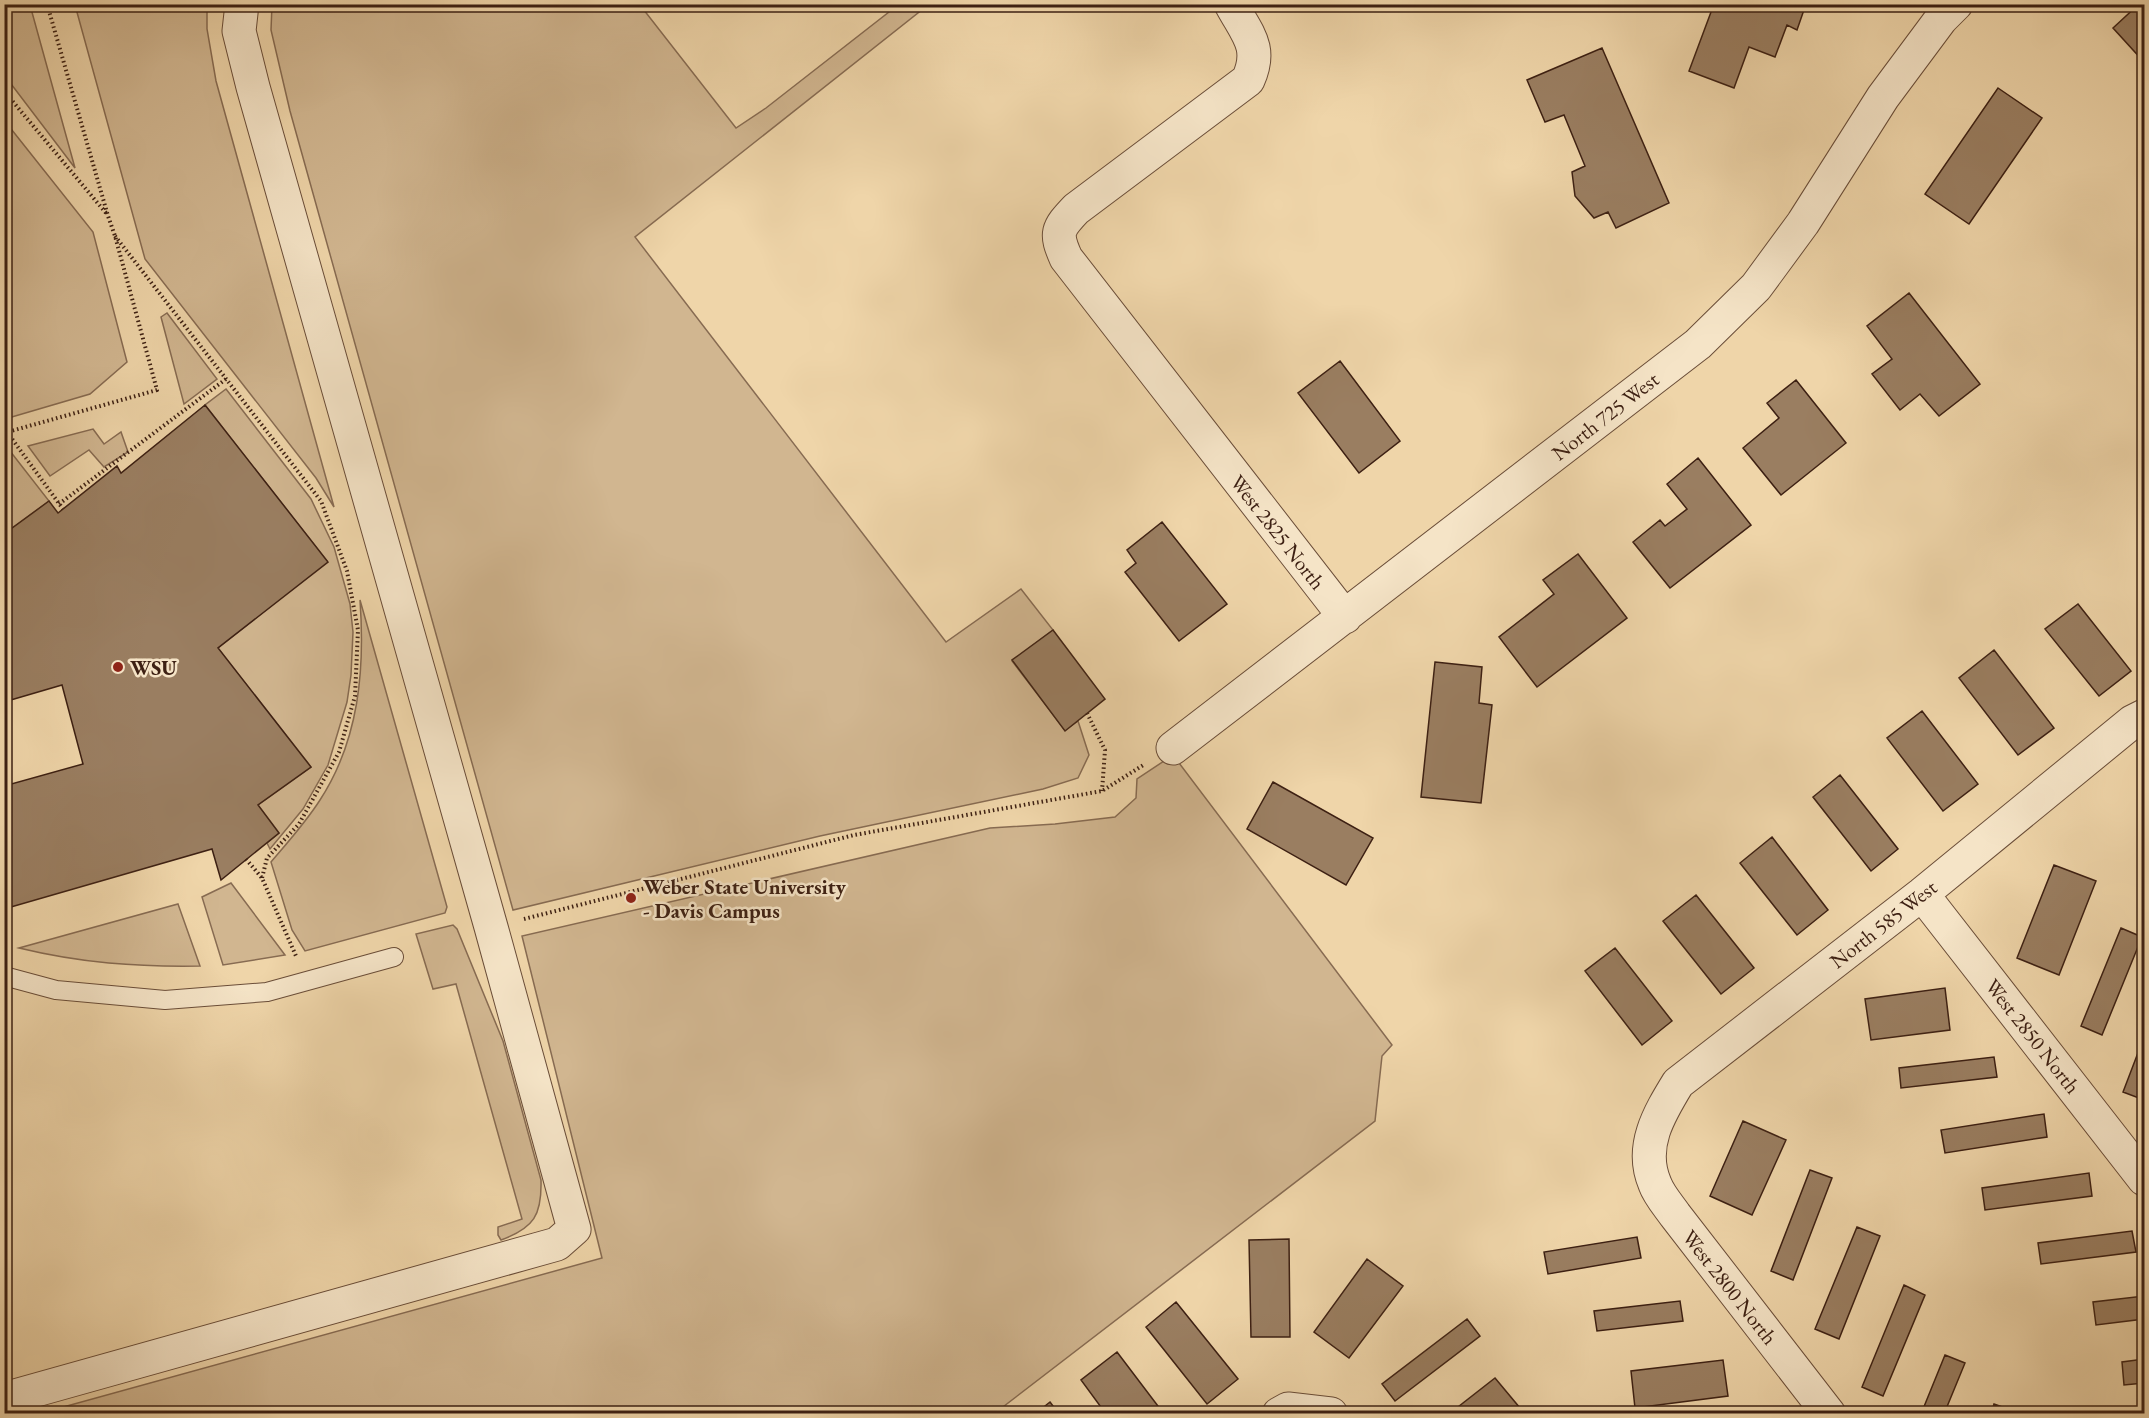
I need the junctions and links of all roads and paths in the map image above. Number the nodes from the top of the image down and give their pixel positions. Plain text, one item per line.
1 (48, 4) edge
2 (242, 4) edge
3 (1231, 4) edge
4 (1956, 4) edge
5 (4, 91) edge
6 (108, 216) junction
7 (116, 236) junction
8 (226, 379) junction
9 (5, 432) edge
10 (59, 504) junction
11 (63, 509) dead end
12 (1345, 617) junction
13 (1087, 713) dead end
14 (2145, 716) edge
15 (1173, 748) joint
16 (1102, 791) junction
17 (246, 859) dead end
18 (262, 878) junction
19 (1922, 894) junction
20 (491, 927) junction
21 (296, 956) dead end
22 (394, 957) dead end
23 (4, 976) edge
24 (1648, 1151) joint
25 (2145, 1179) edge
26 (4, 1399) edge
27 (1278, 1413) edge
28 (1331, 1413) edge
29 (1829, 1413) edge

1 - 6 path
2 - 20 street
3 - 12 street, West 2825 North
4 - 12 street, North 725 West
5 - 6 path
6 - 7 path
7 - 8 path
7 - 9 path
8 - 10 path
8 - 18 path
9 - 10 path
10 - 11 path
12 - 15 street, North 725 West
13 - 16 path
14 - 19 street, North 585 West
15 - 16 path
16 - 20 path
17 - 18 path
18 - 21 path
19 - 24 street, North 585 West
19 - 25 street, West 2850 North
20 - 26 street
22 - 23 lane
24 - 29 street, West 2800 North
27 - 28 street

